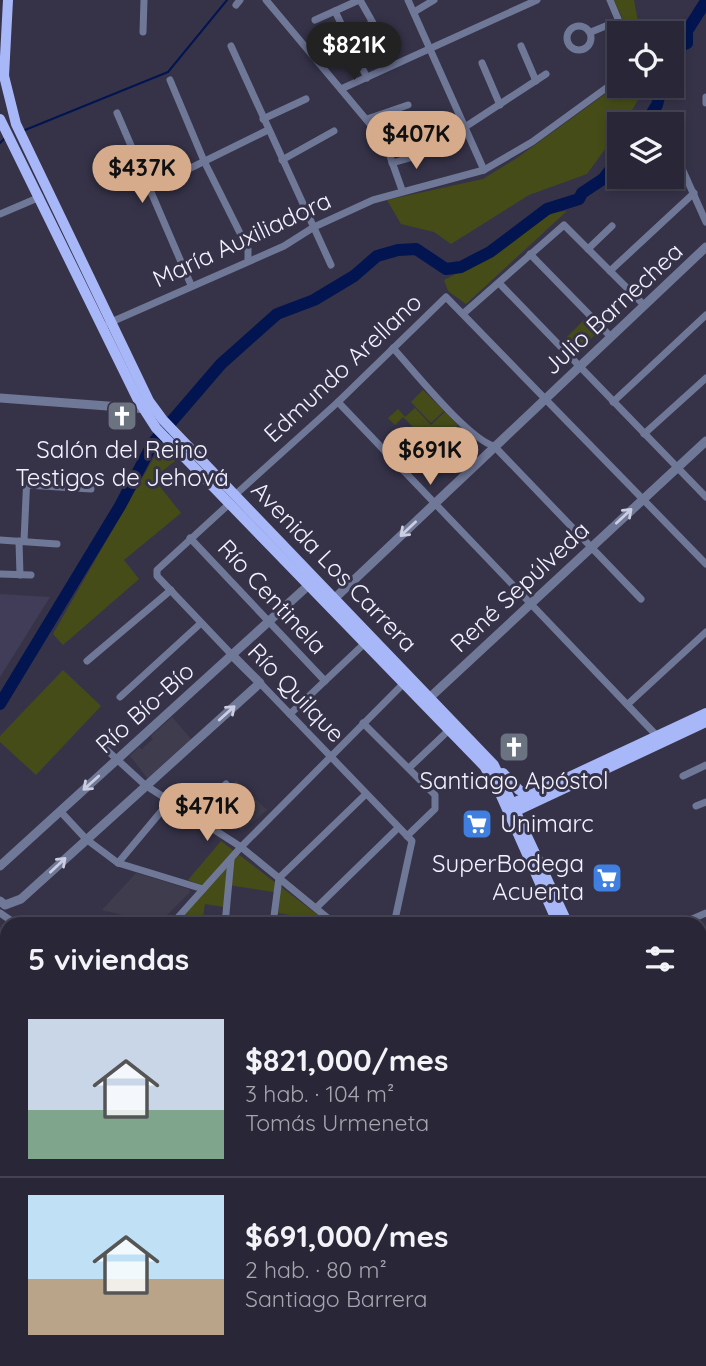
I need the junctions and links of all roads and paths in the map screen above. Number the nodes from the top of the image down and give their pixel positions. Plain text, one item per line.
1 (8, 0) edge
2 (144, 0) edge
3 (265, 0) edge
4 (359, 0) edge
5 (408, 0) edge
6 (434, 0) edge
7 (537, 0) edge
8 (610, 0) edge
9 (335, 11) junction
10 (414, 12) junction
11 (314, 20) dead end
12 (618, 21) edge
13 (607, 25) edge
14 (142, 32) dead end
15 (591, 32) dead end
16 (348, 35) junction
17 (231, 46) dead end
18 (521, 46) dead end
19 (430, 49) junction
20 (482, 63) dead end
21 (2, 74) edge
22 (546, 74) dead end
23 (367, 78) junction
24 (170, 80) dead end
25 (536, 81) junction
26 (607, 88) edge
27 (341, 89) junction
28 (3, 92) edge
29 (306, 99) dead end
30 (408, 105) dead end
31 (500, 105) junction
32 (117, 113) dead end
33 (0, 119) edge
34 (263, 119) junction
35 (367, 119) junction
36 (466, 127) junction
37 (268, 130) junction
38 (334, 131) dead end
39 (432, 152) dead end
40 (282, 160) junction
41 (204, 161) junction
42 (393, 163) junction
43 (484, 170) junction
44 (684, 172) edge
45 (150, 188) junction
46 (402, 190) junction
47 (694, 193) junction
48 (40, 197) junction
49 (0, 214) edge
50 (706, 222) edge
51 (612, 226) dead end
52 (314, 227) junction
53 (706, 247) edge
54 (588, 249) junction
55 (530, 254) junction
56 (248, 259) junction
57 (331, 265) dead end
58 (610, 271) junction
59 (499, 283) junction
60 (191, 285) junction
61 (644, 305) junction
62 (464, 313) junction
63 (706, 315) edge
64 (107, 324) junction
65 (611, 337) junction
66 (393, 348) junction
67 (579, 367) junction
68 (706, 378) edge
69 (0, 398) edge
70 (546, 398) junction
71 (338, 402) junction
72 (614, 402) junction
73 (149, 409) junction
74 (644, 434) junction
75 (706, 441) edge
76 (494, 446) junction
77 (677, 467) junction
78 (27, 475) dead end
79 (26, 485) junction
80 (91, 489) dead end
81 (706, 497) edge
82 (643, 498) junction
83 (232, 499) junction
84 (435, 503) junction
85 (190, 538) junction
86 (0, 540) edge
87 (21, 541) junction
88 (57, 544) dead end
89 (592, 546) junction
90 (706, 564) edge
91 (0, 574) edge
92 (20, 575) junction
93 (30, 575) dead end
94 (157, 576) joint
95 (313, 582) junction
96 (171, 590) junction
97 (335, 598) junction
98 (641, 599) dead end
99 (531, 603) junction
100 (269, 622) junction
101 (201, 623) junction
102 (706, 632) edge
103 (365, 643) junction
104 (232, 655) junction
105 (87, 661) dead end
106 (325, 681) junction
107 (260, 683) junction
108 (404, 683) junction
109 (120, 697) dead end
110 (427, 700) junction
111 (628, 704) junction
112 (706, 713) edge
113 (290, 714) junction
114 (706, 722) edge
115 (363, 723) junction
116 (449, 730) junction
117 (660, 739) junction
118 (98, 742) dead end
119 (485, 755) junction
120 (330, 756) junction
121 (116, 760) junction
122 (706, 765) edge
123 (410, 768) junction
124 (682, 776) dead end
125 (145, 785) junction
126 (226, 785) dead end
127 (366, 794) junction
128 (530, 795) junction
129 (169, 802) junction
130 (706, 802) edge
131 (696, 806) dead end
132 (511, 808) junction
133 (60, 811) junction
134 (192, 817) junction
135 (398, 828) junction
136 (407, 836) junction
137 (86, 839) junction
138 (240, 847) junction
139 (231, 858) junction
140 (118, 863) junction
141 (0, 866) edge
142 (279, 878) junction
143 (203, 889) junction
144 (2, 906) edge
145 (319, 911) junction
146 (178, 917) edge
147 (226, 917) edge
148 (274, 917) edge
149 (320, 917) edge
150 (326, 917) edge
151 (396, 917) edge
152 (555, 917) edge
153 (565, 917) edge

1 - 21 main road, Avenida Los Carrera
2 - 14 street
3 - 27 street
4 - 9 street
4 - 16 street
5 - 10 street
6 - 10 street
7 - 19 street
8 - 12 street
9 - 11 street
9 - 16 street
10 - 19 street
13 - 15 street
16 - 23 street
17 - 34 street
18 - 25 street
19 - 23 street
19 - 36 street
20 - 31 street
21 - 28 main road, Avenida Los Carrera
22 - 25 street
23 - 27 street
24 - 41 street
25 - 31 street
26 - 43 street, María Auxiliadora
27 - 35 street
28 - 64 main road, Avenida Los Carrera
29 - 34 street
30 - 35 street
31 - 36 street
32 - 45 street
33 - 48 main road, Avenida Los Carrera
34 - 37 street
35 - 42 street
36 - 43 street
37 - 40 street
37 - 41 street
38 - 40 street
39 - 42 street
40 - 52 street
41 - 45 street
41 - 56 street
42 - 46 street
43 - 46 street, María Auxiliadora
44 - 47 street
45 - 60 street
46 - 52 street, María Auxiliadora
47 - 50 street
47 - 58 street
48 - 49 street
48 - 64 main road, Avenida Los Carrera
51 - 54 street
52 - 56 street, María Auxiliadora
52 - 57 street
53 - 61 street, Julio Barnechea
54 - 55 street
54 - 58 street
55 - 59 street
55 - 65 street
56 - 60 street, María Auxiliadora
58 - 61 street
59 - 62 street
59 - 67 street
60 - 64 street, María Auxiliadora
61 - 65 street, Julio Barnechea
62 - 66 street, Edmundo Arellano
62 - 70 street
63 - 72 street
64 - 73 main road, Avenida Los Carrera
65 - 67 street, Julio Barnechea
66 - 71 street, Edmundo Arellano
66 - 76 street
67 - 70 street, Julio Barnechea
67 - 72 street
68 - 74 street
69 - 73 street
70 - 76 street, Julio Barnechea
70 - 82 street
71 - 83 street, Edmundo Arellano
71 - 84 street
72 - 74 street
73 - 83 main road, Avenida Los Carrera
74 - 77 street
75 - 77 street, René Sepúlveda
76 - 84 street, Julio Barnechea
76 - 89 street
77 - 81 street
77 - 82 street, René Sepúlveda
78 - 79 street
79 - 80 street
79 - 87 street
89 -> 82 street, René Sepúlveda
82 - 90 street
83 - 85 street, Edmundo Arellano
83 - 95 main road, Avenida Los Carrera
84 -> 97 street, Julio Barnechea
84 - 99 street
85 - 94 street, Edmundo Arellano
85 - 100 street, Río Centinela
86 - 87 street
87 - 88 street
87 - 92 street
89 - 98 street
89 - 99 street, René Sepúlveda
91 - 92 street
92 - 93 street
94 - 96 street, Río Quilque
95 - 97 main road, Avenida Los Carrera
95 - 100 street, Río Bío-Bío
95 - 103 main road, Avenida Los Carrera
96 - 101 street, Río Quilque
96 - 105 street
97 - 110 main road, Avenida Los Carrera
99 - 110 street, René Sepúlveda
99 - 111 street
100 - 104 street, Río Bío-Bío
100 - 106 street, Río Centinela
101 - 104 street, Río Quilque
101 - 109 street
102 - 111 street
103 - 106 street
103 - 108 main road, Avenida Los Carrera
104 - 107 street, Río Quilque
104 - 121 street, Río Bío-Bío
106 - 113 street
107 - 113 street, Río Quilque
125 -> 107 street
108 - 110 main road, Avenida Los Carrera
108 - 115 street
110 - 116 main road, Avenida Los Carrera
110 - 119 main road, Avenida Los Carrera
111 - 117 street
112 - 117 main road
113 - 120 street, Río Quilque
114 - 117 main road
115 - 120 street
115 - 123 street
116 - 123 street
116 - 132 main road, Avenida Los Carrera
117 - 128 main road
117 - 132 main road
118 - 121 street
119 - 128 main road
119 - 132 main road, Avenida Los Carrera
120 - 127 street, Río Quilque
120 - 138 street
121 - 125 street
121 -> 133 street, Río Bío-Bío
122 - 124 street
123 - 136 street
125 - 129 street
125 - 137 street
126 - 134 street
127 - 135 street, Río Quilque
127 - 142 street
128 - 132 main road
129 - 134 street
129 - 140 street
130 - 131 street
132 - 152 main road, Avenida Los Carrera
132 - 153 main road, Avenida Los Carrera
133 - 137 street
133 - 141 street, Río Bío-Bío
134 - 138 street
135 - 136 street, Río Quilque
135 - 145 street
136 - 151 street
137 - 140 street
144 -> 137 street
138 - 139 street
138 - 142 street
139 - 143 street
139 - 147 street
140 - 143 street
142 - 145 street
142 - 148 street
143 - 146 street
145 - 149 street
145 - 150 street

